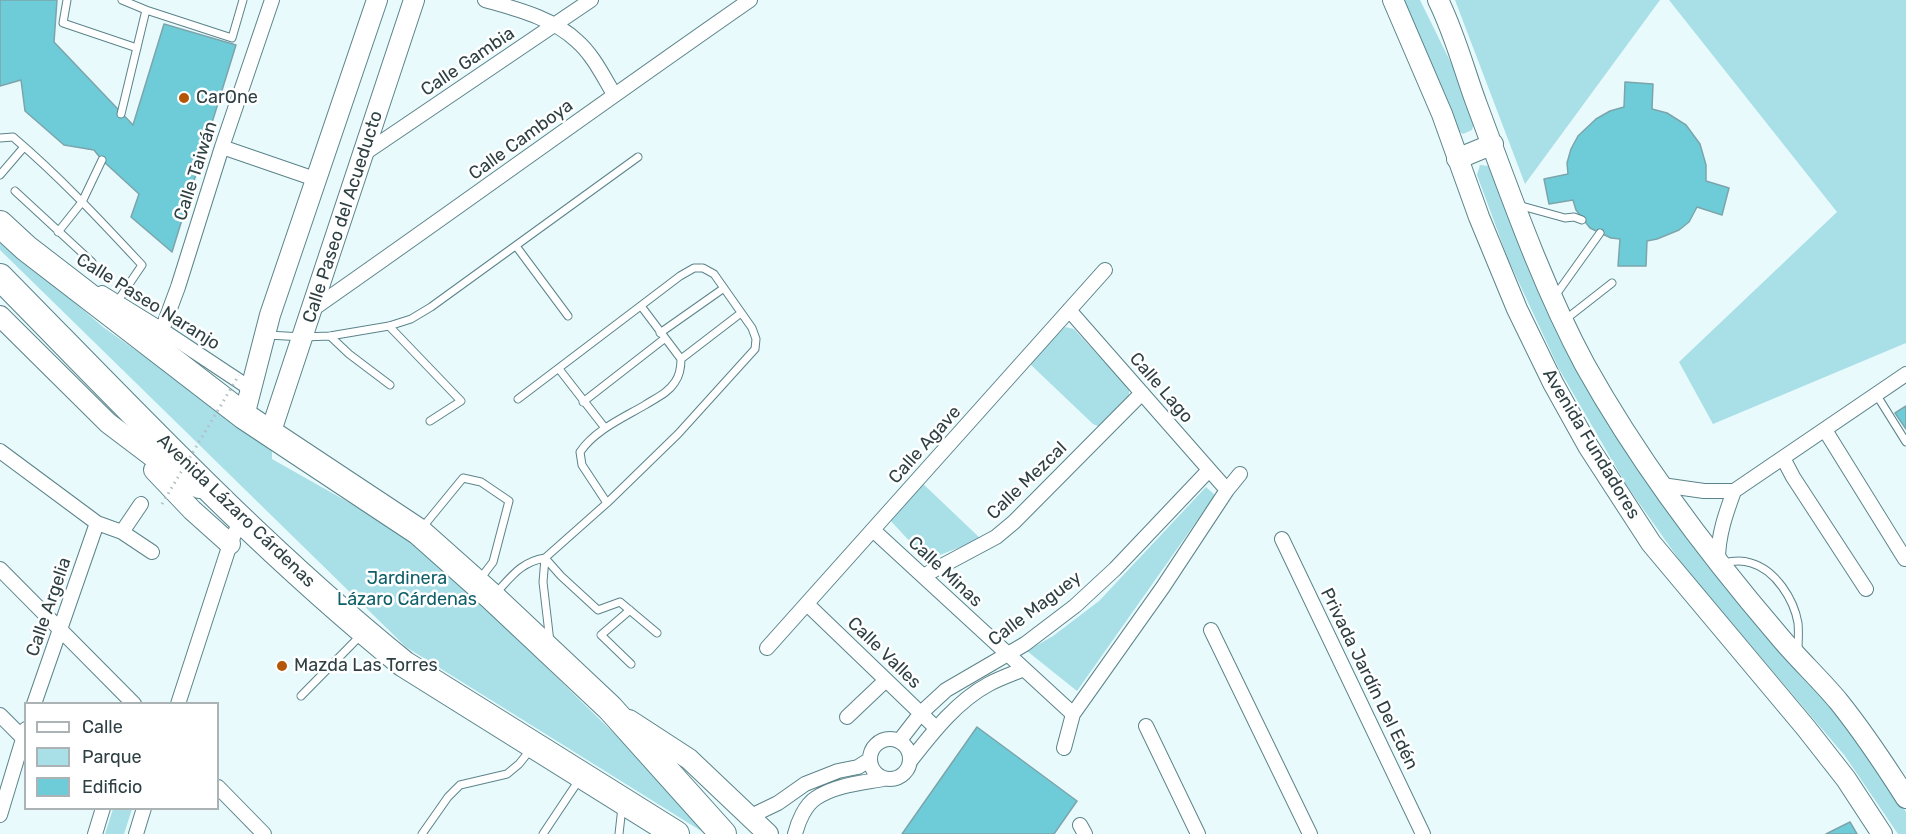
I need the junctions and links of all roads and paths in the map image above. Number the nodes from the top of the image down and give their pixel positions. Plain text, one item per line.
1 (67, 0) edge
2 (122, 0) edge
3 (272, 0) edge
4 (377, 0) edge
5 (414, 0) edge
6 (485, 0) edge
7 (591, 0) edge
8 (750, 0) edge
9 (1393, 0) edge
10 (1438, 0) edge
11 (240, 1) edge
12 (514, 4) edge
13 (146, 10) junction
14 (556, 25) junction
15 (137, 48) junction
16 (614, 94) junction
17 (121, 114) dead end
18 (0, 138) edge
19 (1493, 144) junction
20 (24, 147) junction
21 (222, 147) junction
22 (364, 153) junction
23 (638, 157) dead end
24 (1457, 159) junction
25 (102, 160) dead end
26 (0, 175) edge
27 (315, 179) junction
28 (15, 191) dead end
29 (82, 202) junction
30 (1514, 203) junction
31 (1582, 220) dead end
32 (0, 224) edge
33 (58, 232) junction
34 (1599, 233) dead end
35 (516, 246) junction
36 (26, 248) junction
37 (92, 262) dead end
38 (1105, 270) dead end
39 (0, 278) edge
40 (1612, 283) dead end
41 (724, 288) junction
42 (1554, 298) junction
43 (117, 302) junction
44 (641, 306) junction
45 (313, 309) junction
46 (1069, 310) junction
47 (741, 313) junction
48 (0, 316) edge
49 (568, 316) dead end
50 (1564, 321) junction
51 (389, 326) junction
52 (265, 335) junction
53 (330, 336) junction
54 (662, 336) junction
55 (303, 337) junction
56 (163, 342) junction
57 (681, 359) junction
58 (559, 369) junction
59 (1906, 374) edge
60 (245, 382) junction
61 (390, 385) dead end
62 (1142, 393) junction
63 (1876, 394) junction
64 (518, 399) dead end
65 (583, 402) junction
66 (244, 416) junction
67 (430, 421) dead end
68 (108, 423) junction
69 (605, 428) junction
70 (1825, 430) junction
71 (270, 434) junction
72 (1906, 442) edge
73 (0, 451) edge
74 (1783, 458) junction
75 (1209, 470) junction
76 (1240, 474) dead end
77 (1662, 485) junction
78 (1227, 490) junction
79 (1734, 491) junction
80 (217, 497) junction
81 (607, 503) junction
82 (141, 504) dead end
83 (162, 504) dead end
84 (241, 519) junction
85 (97, 523) junction
86 (873, 530) junction
87 (122, 532) junction
88 (419, 532) junction
89 (1282, 540) dead end
90 (230, 544) junction
91 (152, 552) dead end
92 (545, 558) junction
93 (1905, 559) edge
94 (1719, 561) junction
95 (0, 569) edge
96 (922, 576) junction
97 (1866, 589) dead end
98 (485, 591) junction
99 (807, 604) junction
100 (630, 610) junction
101 (60, 629) junction
102 (1211, 630) dead end
103 (364, 632) junction
104 (657, 633) dead end
105 (767, 648) dead end
106 (551, 653) junction
107 (1007, 654) junction
108 (1798, 657) junction
109 (631, 664) dead end
110 (1024, 669) junction
111 (886, 680) junction
112 (301, 696) dead end
113 (35, 702) edge
114 (132, 702) edge
115 (179, 702) edge
116 (610, 708) junction
117 (921, 713) junction
118 (1073, 714) junction
119 (0, 715) edge
120 (847, 717) dead end
121 (1146, 726) dead end
122 (936, 728) junction
123 (24, 734) edge
124 (900, 740) junction
125 (534, 744) junction
126 (1064, 748) dead end
127 (869, 760) junction
128 (912, 760) junction
129 (582, 775) junction
130 (883, 779) junction
131 (805, 784) junction
132 (219, 788) edge
133 (815, 798) junction
134 (1906, 798) edge
135 (622, 800) junction
136 (102, 810) edge
137 (143, 810) edge
138 (0, 815) edge
139 (751, 816) junction
140 (250, 820) junction
141 (95, 834) edge
142 (136, 834) edge
143 (245, 834) edge
144 (264, 834) edge
145 (422, 834) edge
146 (543, 834) edge
147 (620, 834) edge
148 (676, 834) edge
149 (723, 834) edge
150 (768, 834) edge
151 (795, 834) edge
152 (1198, 834) edge
153 (1310, 834) edge
154 (1423, 834) edge
155 (1882, 834) edge

1 - 15 lane
2 - 13 lane
3 - 21 street, Calle Taiwán
4 - 27 main road, Calle Paseo del Acueducto
5 - 22 main road, Calle Paseo del Acueducto
6 - 12 street
7 - 14 street, Calle Gambia
8 - 16 street, Calle Camboya
9 - 24 main road, Avenida Fundadores
10 - 19 main road, Avenida Fundadores
11 - 13 lane
12 - 14 street
13 - 15 lane
14 - 16 street
14 - 22 street, Calle Gambia
15 - 17 lane
16 - 45 street, Calle Camboya
18 - 20 lane
19 - 24 main road
19 - 30 main road, Avenida Fundadores
20 - 26 lane
20 - 29 lane
21 - 27 street
21 - 56 street, Calle Taiwán
22 - 45 main road, Calle Paseo del Acueducto
23 - 35 lane
24 - 155 main road, Avenida Fundadores
25 - 29 lane
27 - 52 main road, Calle Paseo del Acueducto
28 - 33 lane
29 - 33 lane
29 - 43 lane
30 - 31 lane
30 - 42 main road, Avenida Fundadores
32 - 36 highway
33 - 37 lane
34 - 42 lane
35 - 49 lane
35 - 51 lane
36 - 43 street, Calle Paseo Naranjo
36 - 56 highway
38 - 46 street, Calle Agave
39 - 80 highway, Avenida Lázaro Cárdenas
40 - 50 lane
41 - 44 lane
41 - 47 lane
41 - 54 lane
42 - 50 main road, Avenida Fundadores
43 - 56 street, Calle Paseo Naranjo
44 - 54 lane
44 - 58 lane
45 - 55 main road, Calle Paseo del Acueducto
46 - 62 street, Calle Lago
46 - 86 street, Calle Agave
47 - 57 lane
47 - 81 lane
48 - 68 main road
50 - 77 main road, Avenida Fundadores
51 - 53 lane
51 - 67 lane
52 - 55 lane
52 - 60 main road, Calle Paseo del Acueducto
53 - 55 lane
53 - 61 lane
54 - 57 lane
54 - 65 lane
55 - 71 main road, Calle Paseo del Acueducto
56 - 60 street, Calle Paseo Naranjo
56 - 66 highway
57 - 69 lane
58 - 64 lane
58 - 65 lane
59 - 63 street
60 - 66 main road, Calle Paseo del Acueducto
60 - 83 path, bridge
62 - 75 street, Calle Lago
62 - 96 street, Calle Mezcal
63 - 70 street
63 - 72 lane
65 - 69 lane
66 - 71 highway
68 - 80 main road
68 - 90 main road
69 - 81 lane
70 - 74 street
70 - 93 street
71 - 88 highway
73 - 85 street
74 - 79 street
74 - 97 street
75 - 78 street, Calle Lago
75 - 107 street, Calle Maguey
76 - 78 street
77 - 79 street
77 - 94 main road, Avenida Fundadores
78 - 118 street
79 - 94 street
80 - 84 highway, Avenida Lázaro Cárdenas
81 - 92 lane
82 - 87 street
84 - 90 street
84 - 103 highway, Avenida Lázaro Cárdenas
85 - 87 street
85 - 101 street, Calle Argelia
86 - 96 street, Calle Minas
86 - 99 street, Calle Agave
87 - 91 street
88 - 98 highway
88 - 98 lane
89 - 154 street, Privada Jardín Del Edén
90 - 115 street
92 - 98 lane
92 - 100 lane
92 - 106 lane
94 - 108 main road, Avenida Fundadores
94 - 108 lane
95 - 101 street
96 - 107 street, Calle Minas
98 - 106 highway
99 - 105 street, Calle Agave
99 - 111 street, Calle Valles
100 - 104 lane
100 - 109 lane
101 - 113 street, Calle Argelia
101 - 114 street
102 - 153 street
103 - 112 lane
103 - 125 highway, Avenida Lázaro Cárdenas
106 - 116 highway
107 - 110 street, Calle Minas
107 - 117 street, Calle Maguey
108 - 134 main road, Avenida Fundadores
110 - 118 street, Calle Minas
110 - 122 street
111 - 117 street, Calle Valles
111 - 120 street
116 - 139 main road
116 - 149 highway
117 - 122 street, Calle Valles
117 - 124 street, Calle Maguey
118 - 126 street
119 - 123 street
121 - 152 street
122 - 128 street
123 - 138 street
124 - 127 street
124 - 128 street
125 - 129 highway, Avenida Lázaro Cárdenas
125 - 145 lane
127 - 130 street
127 - 131 street
128 - 130 street
129 - 135 highway, Avenida Lázaro Cárdenas
129 - 146 lane
130 - 133 street
131 - 133 street
131 - 139 street
132 - 140 street
133 - 151 street
135 - 147 lane
135 - 148 highway, Avenida Lázaro Cárdenas
136 - 141 street
137 - 142 street
139 - 150 main road
140 - 143 street
140 - 144 street

